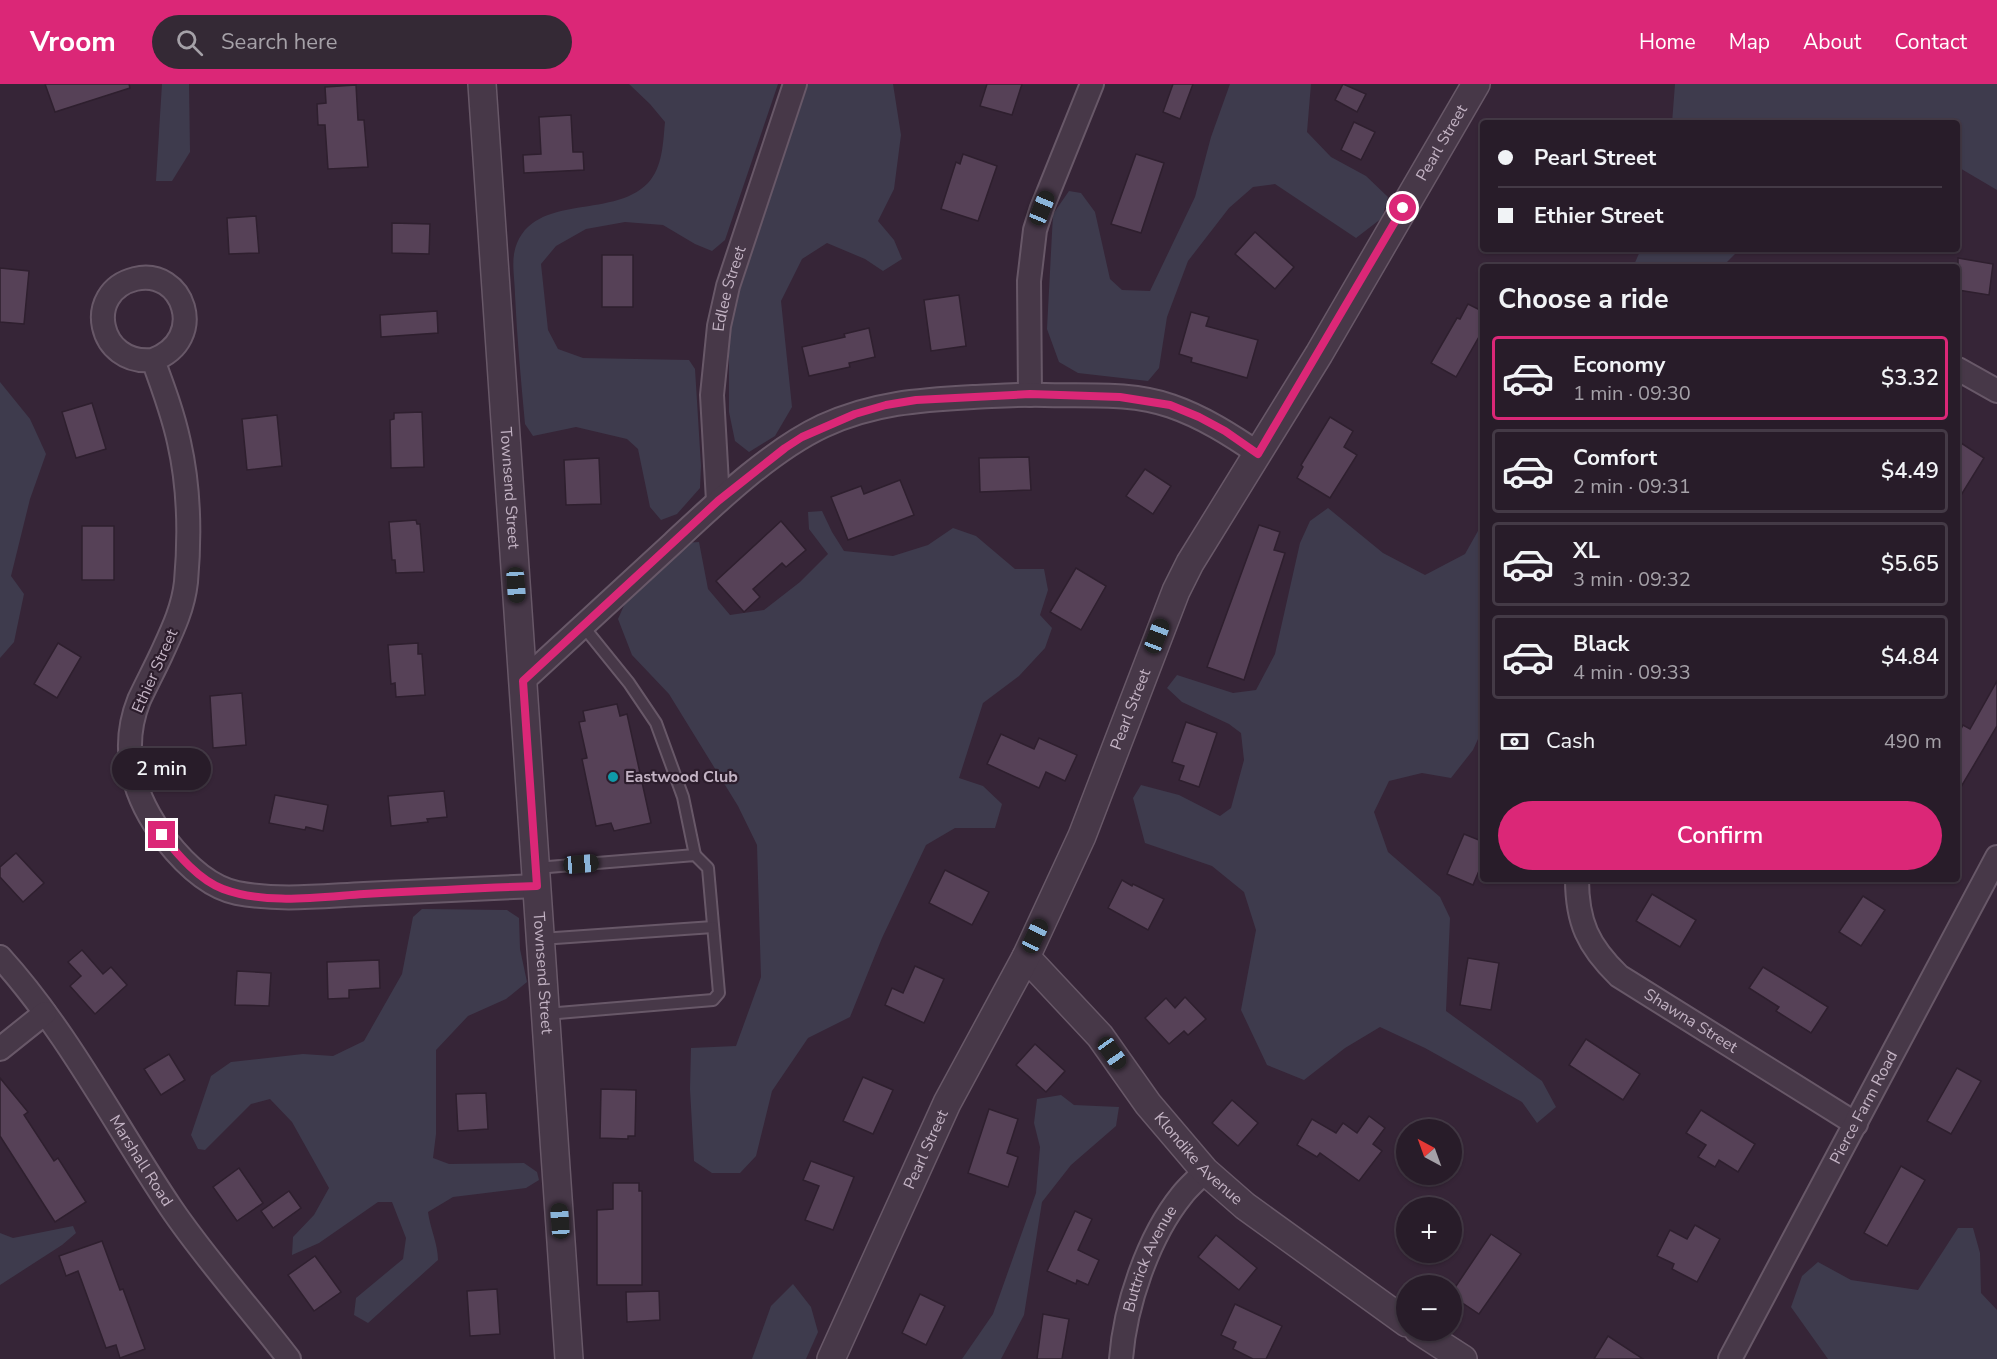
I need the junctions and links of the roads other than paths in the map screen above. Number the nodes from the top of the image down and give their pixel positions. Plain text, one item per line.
1 (482, 84) edge
2 (795, 84) edge
3 (1092, 84) edge
4 (1476, 84) edge
5 (153, 360) dead end
6 (1960, 370) edge
7 (1997, 391) edge
8 (1030, 394) junction
9 (1258, 454) junction
10 (718, 501) junction
11 (583, 626) junction
12 (523, 681) junction
13 (695, 855) junction
14 (1997, 857) edge
15 (536, 877) junction
16 (1577, 882) edge
17 (713, 927) junction
18 (540, 939) junction
19 (0, 957) edge
20 (1026, 957) junction
21 (45, 1013) junction
22 (546, 1014) junction
23 (0, 1049) edge
24 (1856, 1124) junction
25 (1205, 1172) junction
26 (1396, 1315) edge
27 (1435, 1341) edge
28 (289, 1359) edge
29 (569, 1359) edge
30 (831, 1359) edge
31 (1120, 1359) edge
32 (1463, 1359) edge
33 (1730, 1359) edge

1 - 12 street, Townsend Street
2 - 10 street, Edlee Street
3 - 8 street
4 - 9 street, Pearl Street
5 - 15 street, Ethier Street
6 - 7 street
8 - 9 street
8 - 10 street
9 - 20 street, Pearl Street
10 - 11 street
11 - 12 street
11 - 13 lane
12 - 15 street, Townsend Street
13 - 15 lane
13 - 17 lane
14 - 24 street, Pierce Farm Road
15 - 18 street, Townsend Street
16 - 24 street, Shawna Street
17 - 18 lane
17 - 22 lane
18 - 22 street, Townsend Street
19 - 21 street, Marshall Road
20 - 25 street, Klondike Avenue
20 - 30 street, Pearl Street
21 - 23 street
21 - 28 street, Marshall Road
22 - 29 street, Townsend Street
24 - 33 street, Pierce Farm Road
25 - 26 street, Klondike Avenue
25 - 31 street, Buttrick Avenue
27 - 32 street

